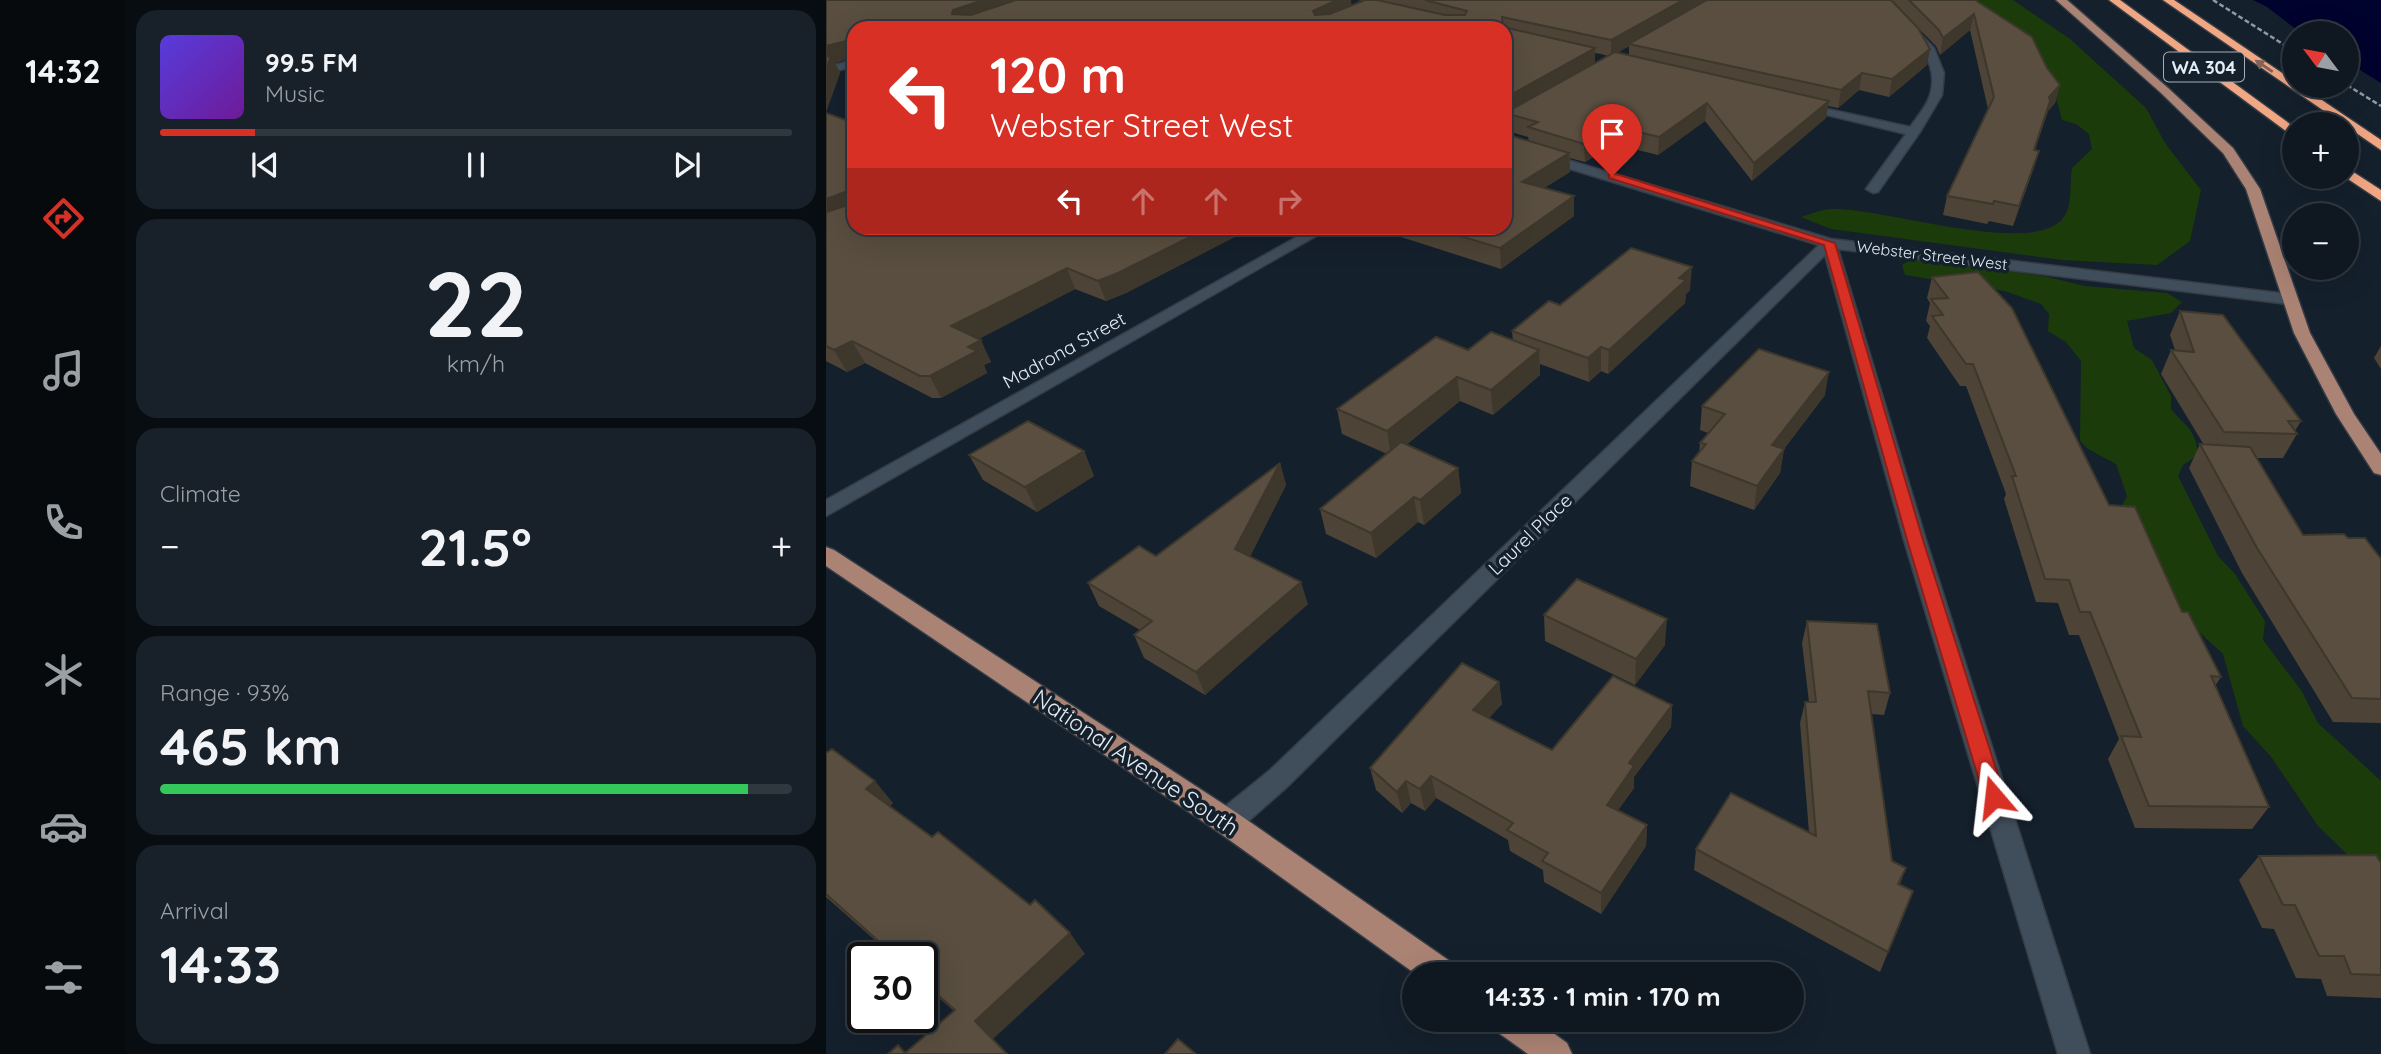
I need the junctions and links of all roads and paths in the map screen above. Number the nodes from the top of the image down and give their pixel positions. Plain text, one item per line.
1 (1882, 0) edge
2 (2061, 0) edge
3 (2114, 0) edge
4 (2168, 0) edge
5 (847, 65) edge
6 (826, 71) edge
7 (1782, 103) edge
8 (2282, 124) edge
9 (1914, 132) junction
10 (2381, 146) edge
11 (1512, 147) edge
12 (2359, 181) edge
13 (1873, 189) dead end
14 (2381, 197) edge
15 (1311, 235) edge
16 (1829, 243) junction
17 (2288, 299) junction
18 (2381, 469) edge
19 (826, 509) edge
20 (826, 555) edge
21 (1227, 822) junction
22 (1425, 962) edge
23 (1521, 1032) edge
24 (1541, 1050) edge
25 (2074, 1054) edge

1 - 9 street
2 - 17 main road
3 - 8 highway, WA 304
10 -> 4 highway, WA 304
5 - 6 street
7 - 9 street
9 - 13 street
11 - 16 street, Webster Street West
12 - 14 highway
15 - 19 street, Madrona Street
16 - 17 street, Webster Street West
16 - 21 street, Laurel Place
16 - 25 street
17 - 18 main road
20 - 21 main road, National Avenue South
21 - 22 main road, National Avenue South
23 - 24 main road

